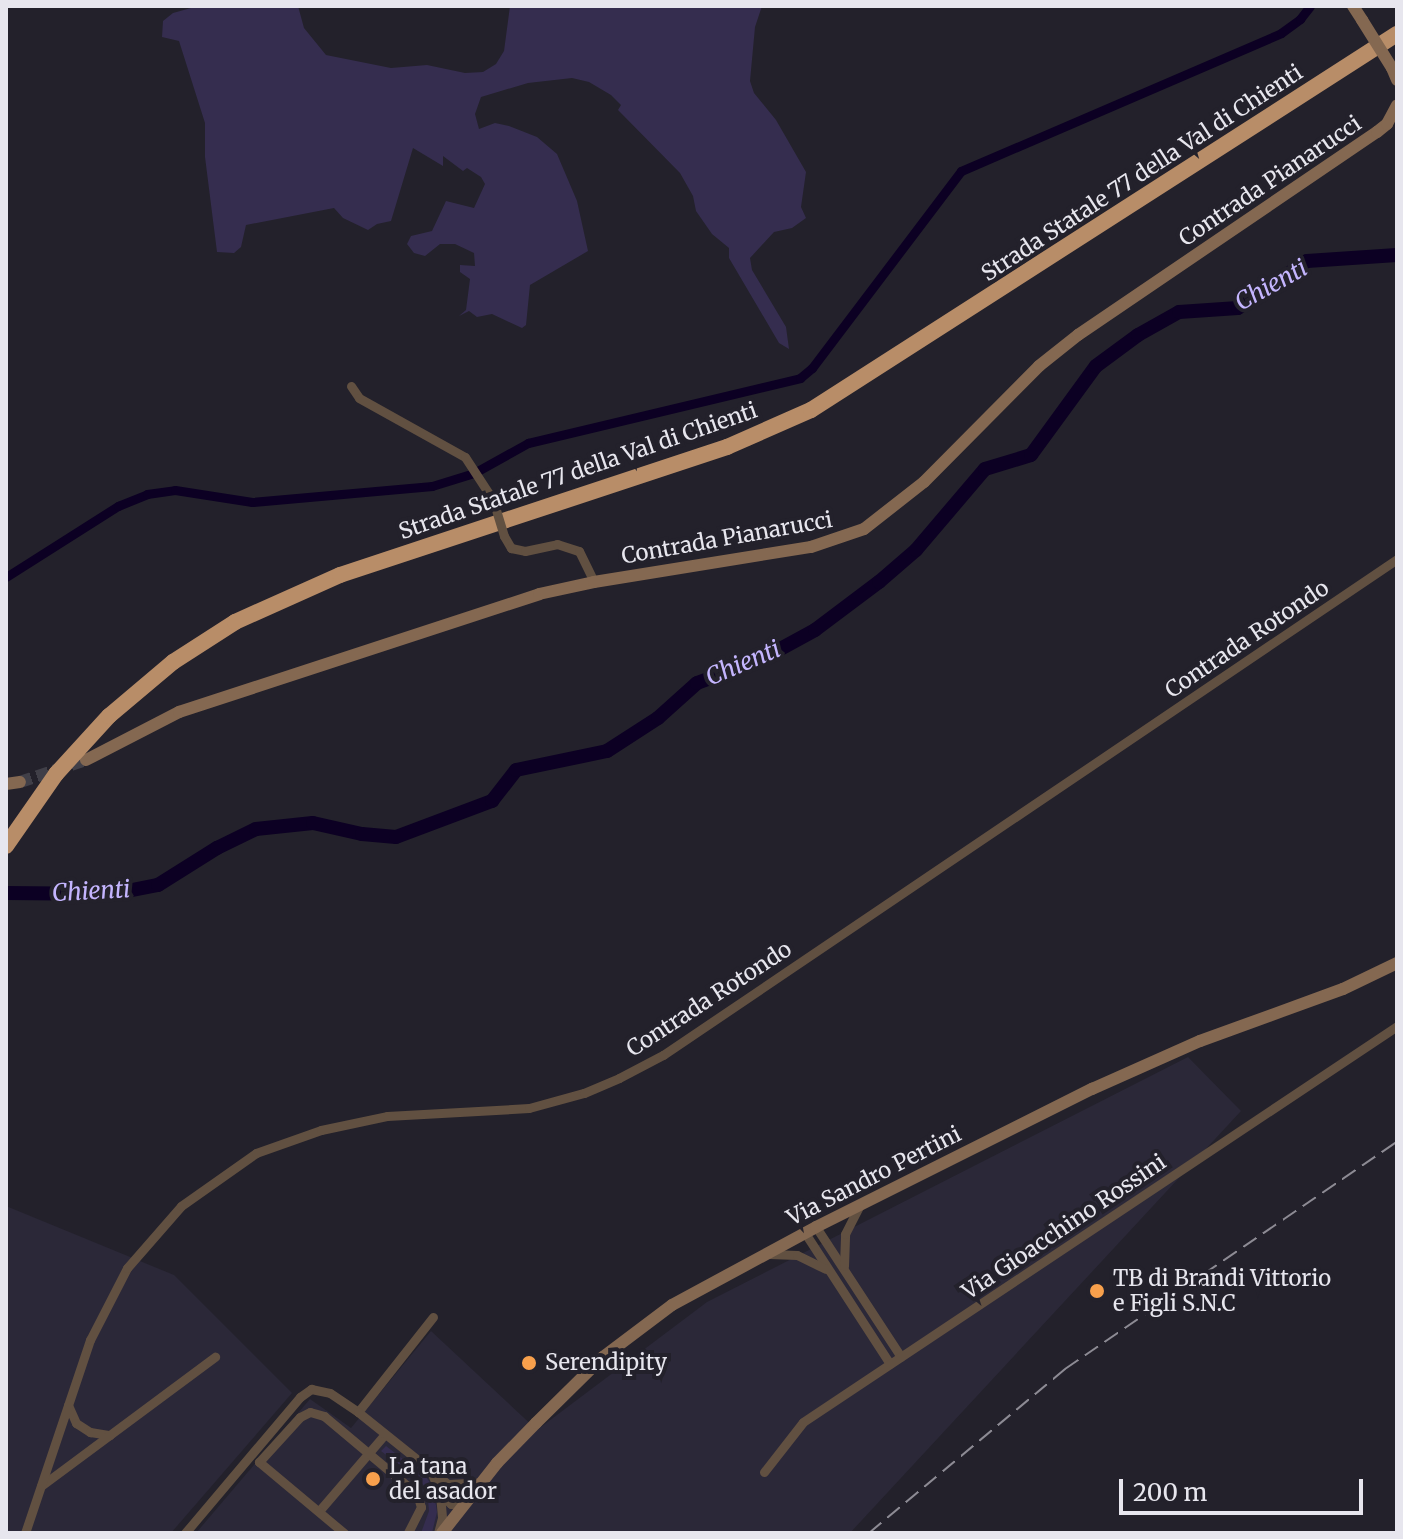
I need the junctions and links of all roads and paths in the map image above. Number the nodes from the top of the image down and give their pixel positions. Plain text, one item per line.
1 (1353, 6) edge
2 (1397, 22) edge
3 (1397, 34) edge
4 (1394, 74) edge
5 (1397, 105) edge
6 (351, 386) dead end
7 (1397, 559) edge
8 (594, 582) junction
9 (86, 760) tunnel mouth
10 (20, 782) tunnel mouth
11 (6, 784) edge
12 (6, 827) edge
13 (6, 846) edge
14 (1397, 963) edge
15 (1397, 1026) edge
16 (860, 1205) junction
17 (810, 1230) junction
18 (758, 1257) junction
19 (845, 1269) junction
20 (832, 1273) junction
21 (869, 1307) junction
22 (858, 1313) junction
23 (433, 1317) dead end
24 (215, 1357) dead end
25 (901, 1357) junction
26 (890, 1364) junction
27 (68, 1405) junction
28 (358, 1412) junction
29 (385, 1434) junction
30 (110, 1435) junction
31 (368, 1455) junction
32 (431, 1471) junction
33 (764, 1472) dead end
34 (482, 1482) junction
35 (448, 1484) junction
36 (40, 1487) junction
37 (440, 1494) junction
38 (462, 1505) junction
39 (319, 1511) junction
40 (25, 1533) edge
41 (185, 1533) edge
42 (344, 1533) edge
43 (408, 1533) edge
44 (440, 1533) edge

1 - 4 street, bridge
2 - 12 highway, Strada Statale 77 della Val di Chienti
3 - 13 highway, Strada Statale 77 della Val di Chienti
5 - 8 street, Contrada Pianarucci
6 - 8 street, bridge
7 - 27 street, Contrada Rotondo
8 - 9 street, Contrada Pianarucci
10 - 11 street
14 - 16 street, Via Sandro Pertini
15 - 25 street, Via Gioacchino Rossini
16 - 17 street, Via Sandro Pertini
16 - 19 street
17 - 18 street, Via Sandro Pertini
17 - 19 street
17 - 20 street
18 - 20 street
18 - 34 street, Via Sandro Pertini
19 - 21 street
20 - 22 street
21 - 22 street
21 - 25 street
22 - 26 street
23 - 28 street
24 - 30 street
25 - 26 street, Via Gioacchino Rossini
26 - 33 street, Via Gioacchino Rossini
27 - 30 street
27 - 36 street, Contrada Rotondo
28 - 29 street
28 - 41 street
29 - 31 street
29 - 32 street
30 - 36 street
31 - 39 street
31 - 39 street
31 - 43 street
32 - 35 street
32 - 37 street
34 - 35 street
34 - 38 street, Via Sandro Pertini
35 - 38 street
36 - 40 street, Contrada Rotondo
37 - 38 street
37 - 44 street
38 - 44 street, Via Sandro Pertini
39 - 42 street

